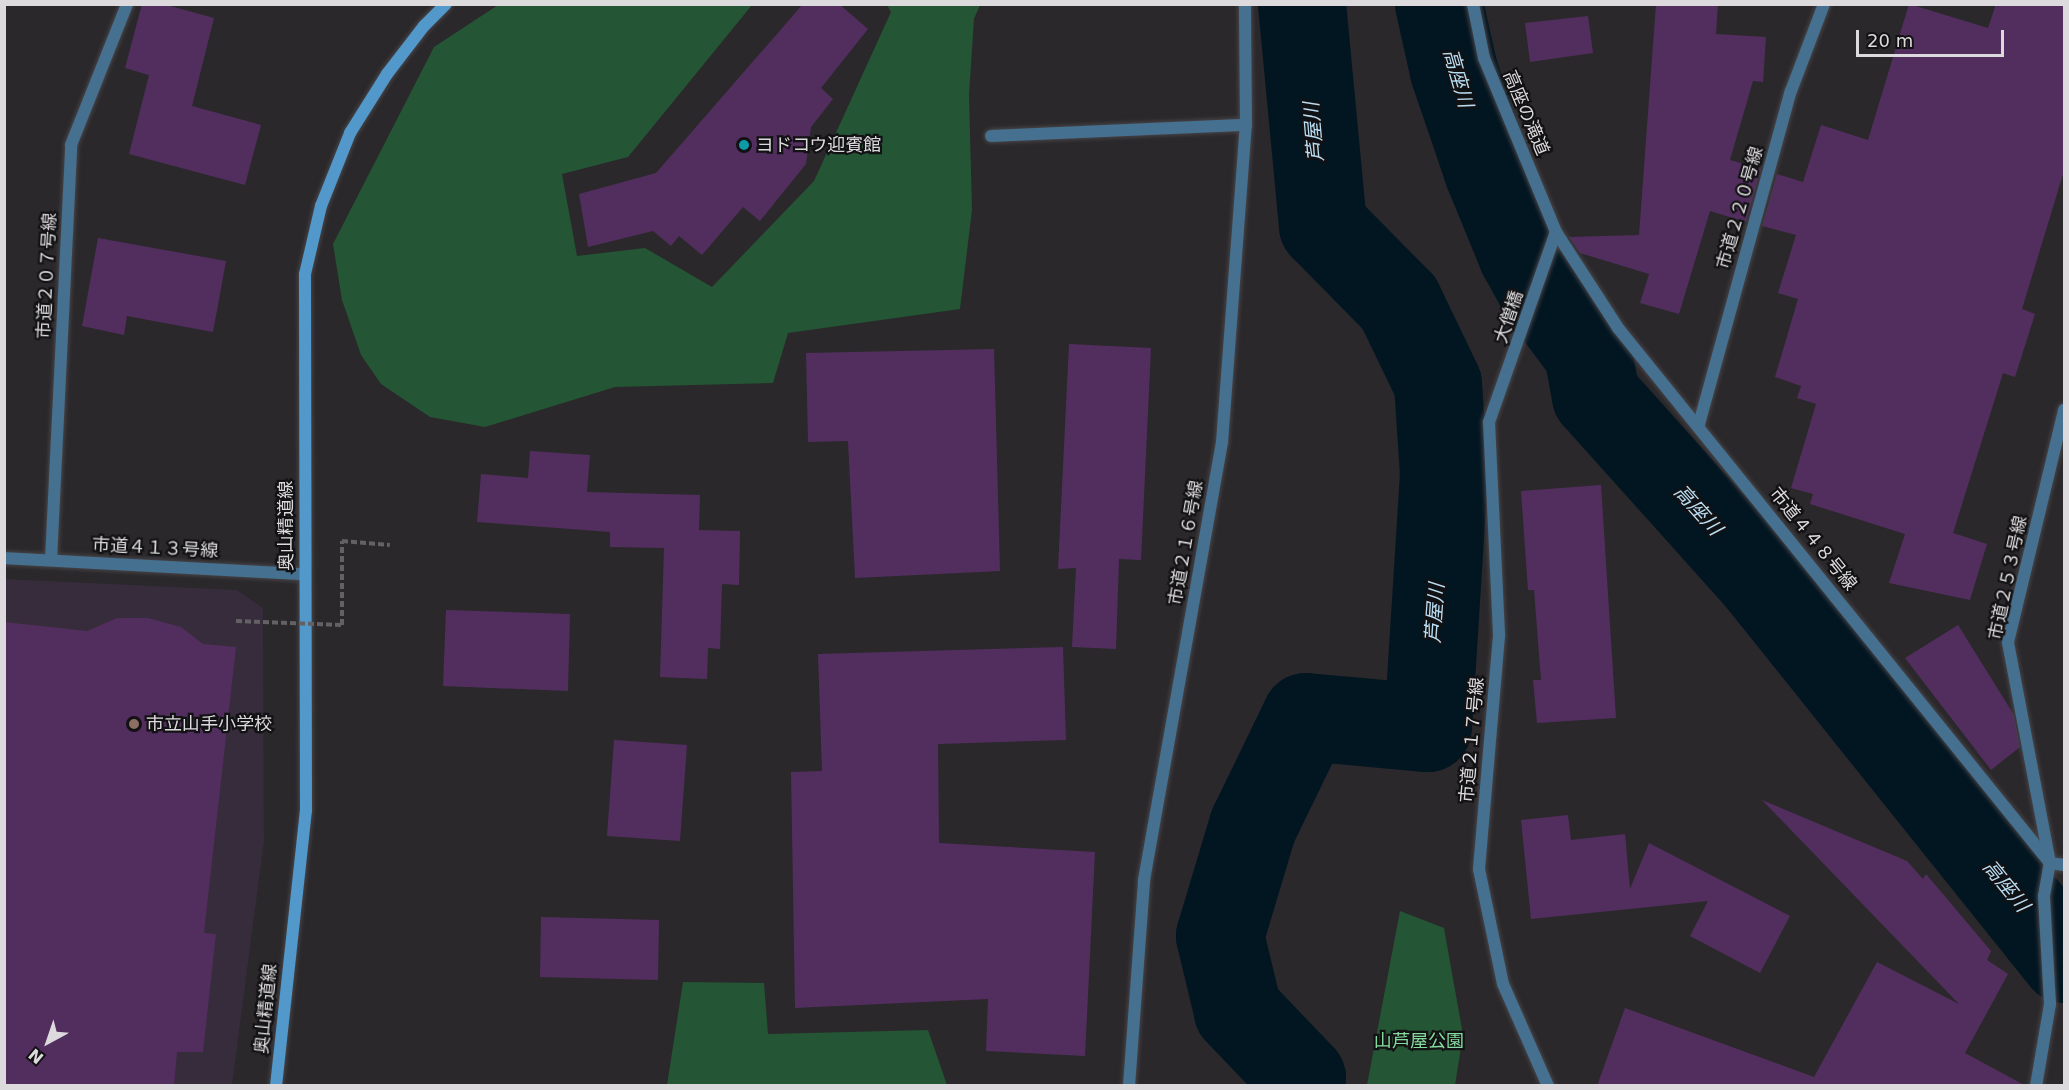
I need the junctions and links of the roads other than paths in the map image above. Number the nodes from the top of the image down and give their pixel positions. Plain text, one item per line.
1 (127, 4) edge
2 (446, 4) edge
3 (1245, 4) edge
4 (1473, 4) edge
5 (1824, 4) edge
6 (1246, 125) junction
7 (991, 136) dead end
8 (1556, 232) junction
9 (1503, 389) joint
10 (2064, 410) edge
11 (1699, 424) junction
12 (2061, 442) edge
13 (4, 558) edge
14 (51, 560) junction
15 (303, 574) junction
16 (2050, 863) junction
17 (2064, 865) edge
18 (276, 1086) edge
19 (1129, 1086) edge
20 (1548, 1086) edge
21 (2036, 1086) edge

1 - 14 street, 市道２０７号線
2 - 15 main road, 奥山精道線
3 - 6 street, 市道２１６号線
4 - 8 street, 高座の滝道
5 - 11 street, 市道２２０号線
6 - 7 street
6 - 19 street, 市道２１６号線
8 - 9 street, 大僧橋
8 - 11 street, 市道４４８号線
9 - 20 street, 市道２１７号線
10 - 12 street, 市道２５３号線
11 - 16 street, 市道４４８号線
12 - 16 street, 市道２５３号線
13 - 14 street, 市道４１３号線
14 - 15 street, 市道４１３号線
15 - 18 main road, 奥山精道線
16 - 17 street
16 - 21 street, 市道２５３号線

